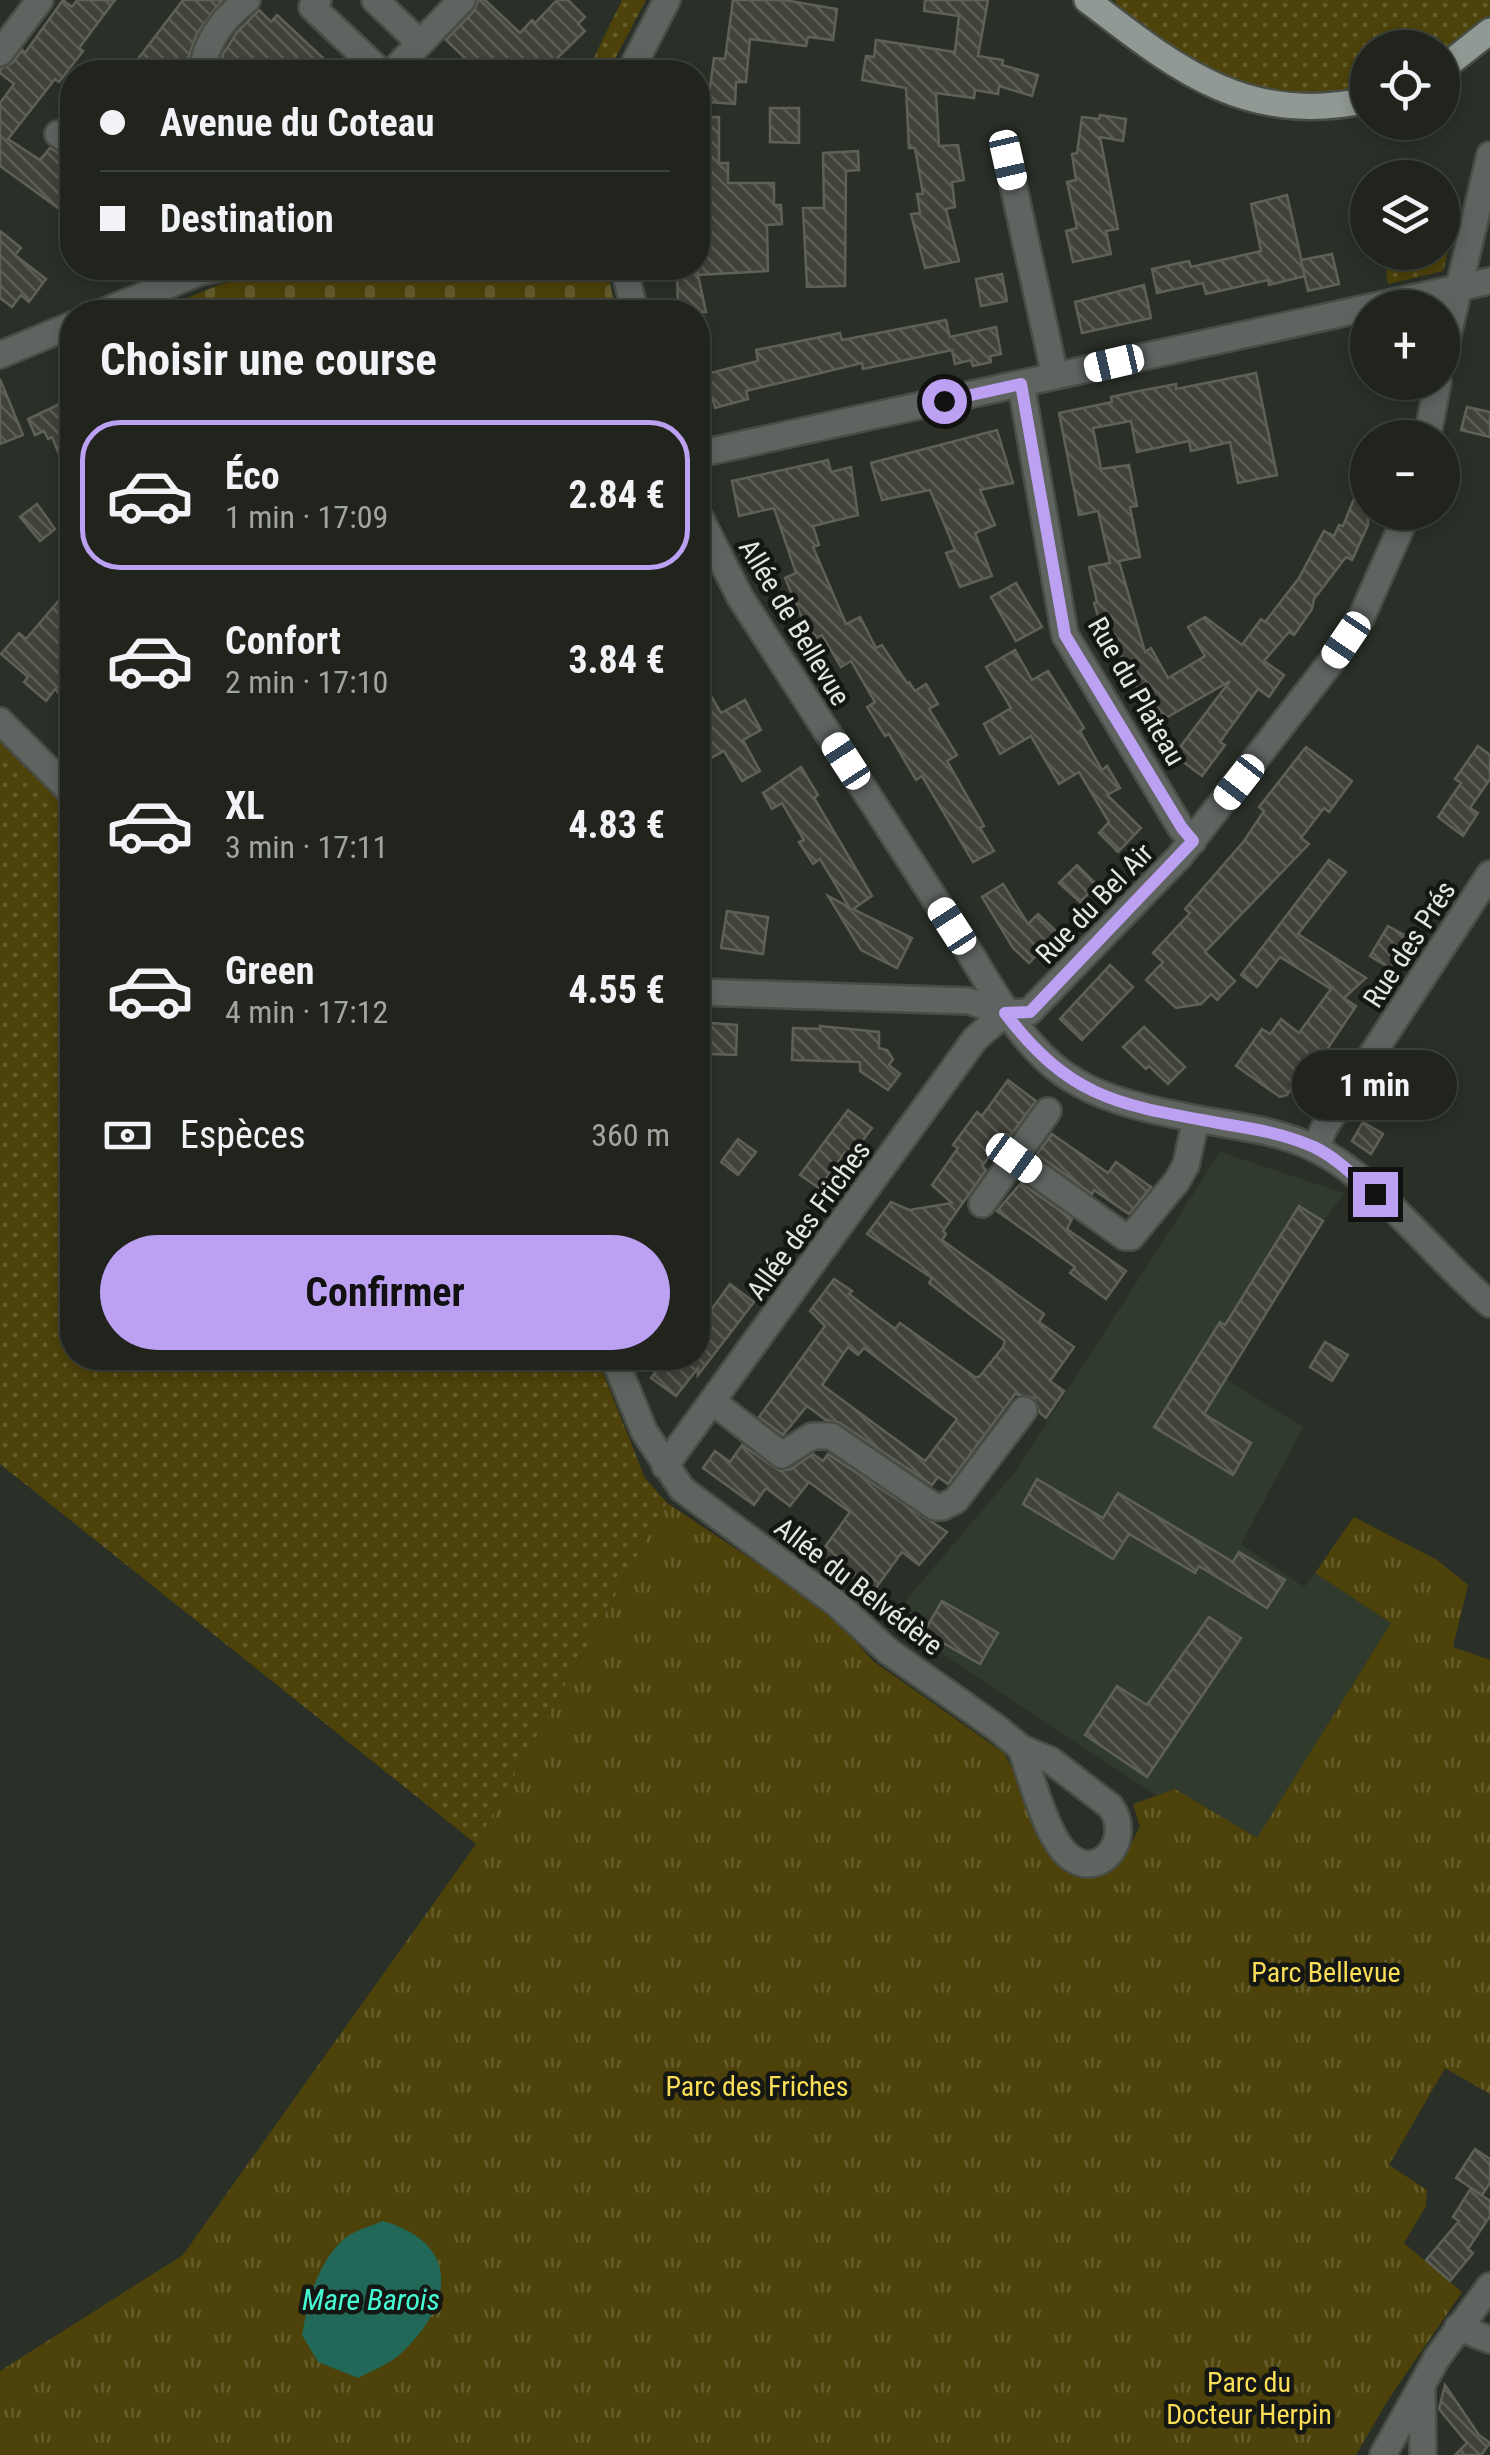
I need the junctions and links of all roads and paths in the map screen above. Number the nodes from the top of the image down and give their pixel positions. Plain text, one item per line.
1 (40, 0) edge
2 (247, 0) edge
3 (318, 0) edge
4 (375, 0) edge
5 (462, 0) edge
6 (667, 0) edge
7 (1087, 0) edge
8 (1490, 31) edge
9 (420, 44) junction
10 (0, 54) edge
11 (1460, 55) edge
12 (205, 60) edge
13 (368, 60) edge
14 (404, 60) edge
15 (636, 60) edge
16 (1350, 102) edge
17 (1490, 155) edge
18 (1008, 160) dead end
19 (179, 280) edge
20 (1490, 281) edge
21 (1458, 288) junction
22 (131, 300) edge
23 (60, 330) edge
24 (0, 355) edge
25 (1055, 376) junction
26 (1021, 384) junction
27 (710, 451) edge
28 (1400, 530) edge
29 (710, 538) edge
30 (0, 720) edge
31 (60, 780) edge
32 (1193, 841) junction
33 (1490, 874) edge
34 (710, 992) edge
35 (1005, 1013) junction
36 (1048, 1111) dead end
37 (1196, 1118) junction
38 (1316, 1148) junction
39 (1014, 1158) junction
40 (982, 1204) dead end
41 (1490, 1304) edge
42 (619, 1370) edge
43 (713, 1402) junction
44 (1024, 1410) dead end
45 (664, 1466) junction
46 (1020, 1748) junction
47 (1490, 2286) edge
48 (1458, 2327) junction
49 (1490, 2340) edge
50 (1422, 2384) junction
51 (1382, 2455) edge
52 (1422, 2455) edge

1 - 10 street
2 - 12 street
3 - 13 street
4 - 9 street
5 - 9 street
6 - 15 street
7 - 16 main road
8 - 11 main road
9 - 14 street
17 - 21 street
18 - 25 street
19 - 22 street
20 - 21 street
21 - 25 street
23 - 24 street
25 - 26 street
26 - 27 street
26 - 32 street, Rue du Plateau
28 - 32 street, Rue du Bel Air
29 - 35 street, Allée de Bellevue
30 - 31 street
32 - 35 street, Rue du Bel Air
33 - 38 street, Rue des Prés
34 - 35 street
35 - 37 street, Allée de Bellevue
35 - 43 street, Allée des Friches
36 - 39 street
37 - 38 street, Allée de Bellevue
37 - 39 street
38 - 41 street, Allée de Bellevue
39 - 40 street
42 - 45 street, Allée du Belvédère
43 - 44 street
43 - 45 street, Allée des Friches
45 - 46 street, Allée du Belvédère
46 - 46 street, Allée du Belvédère
47 - 48 street
48 - 49 street
48 - 50 street
50 - 51 street
50 - 52 street

